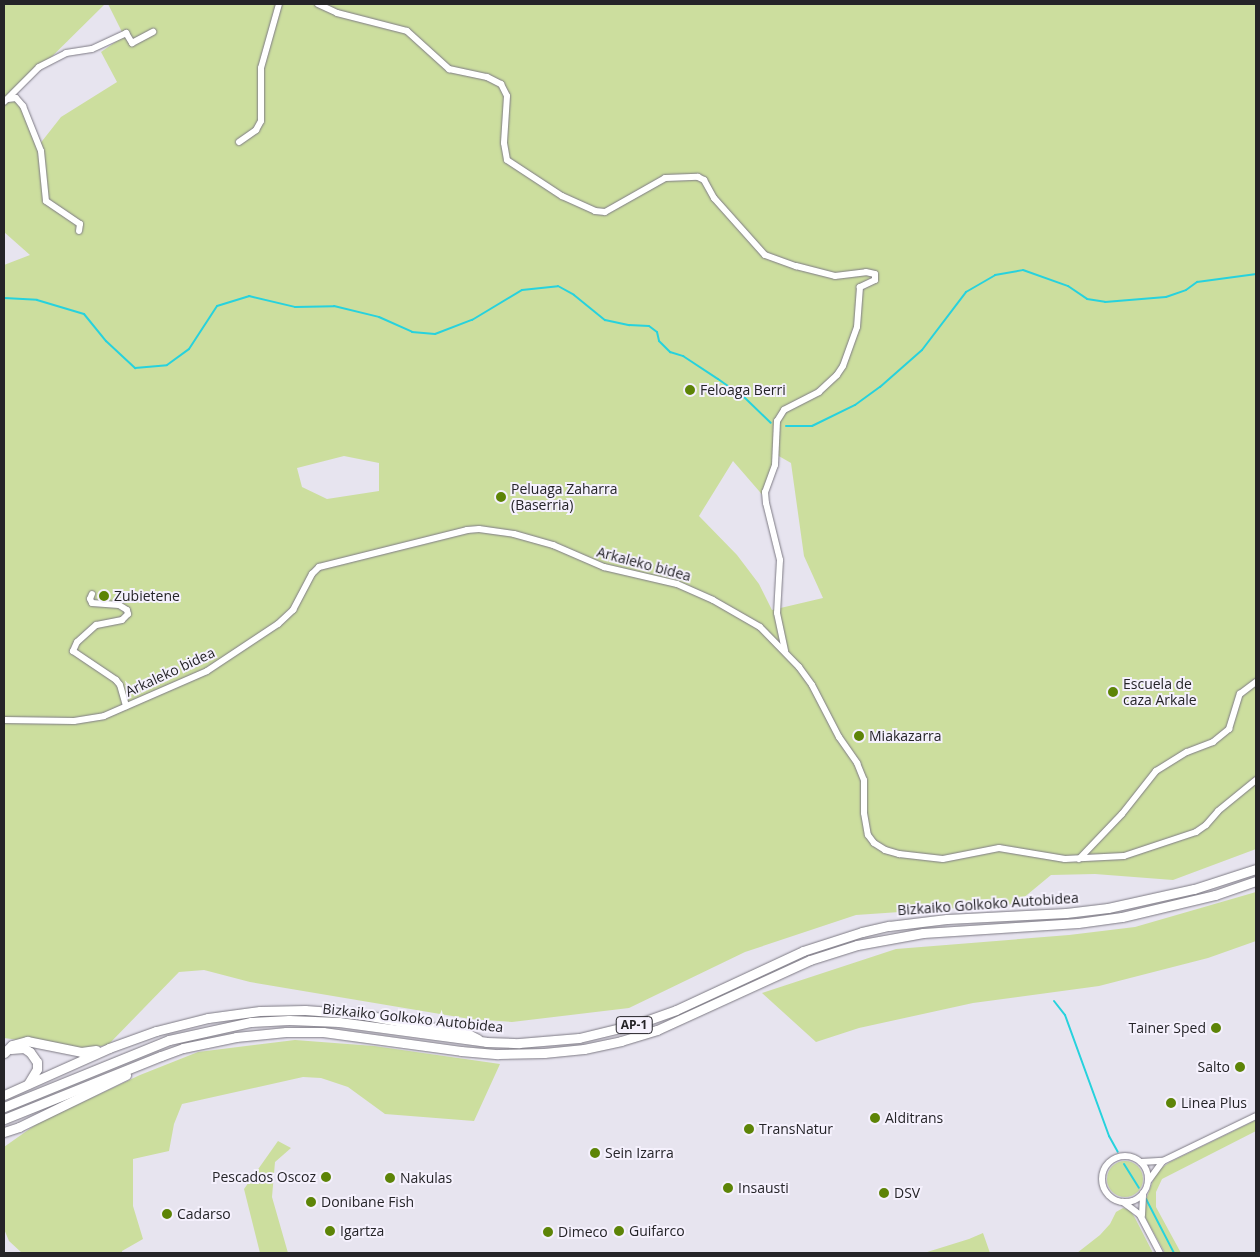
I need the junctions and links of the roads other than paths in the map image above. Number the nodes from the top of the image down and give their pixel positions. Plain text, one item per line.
1 (279, 4) edge
2 (318, 4) edge
3 (153, 32) dead end
4 (6, 101) edge
5 (239, 142) dead end
6 (79, 231) dead end
7 (92, 594) dead end
8 (785, 652) junction
9 (1256, 682) edge
10 (126, 706) junction
11 (4, 720) edge
12 (1256, 780) edge
13 (1079, 859) junction
14 (1256, 868) edge
15 (1256, 880) edge
16 (486, 1042) junction
17 (108, 1048) junction
18 (137, 1065) junction
19 (26, 1086) junction
20 (4, 1095) edge
21 (4, 1107) edge
22 (1256, 1116) edge
23 (4, 1119) edge
24 (19, 1127) junction
25 (4, 1132) edge
26 (4, 1140) edge
27 (1163, 1161) junction
28 (1141, 1162) junction
29 (1148, 1182) junction
30 (1143, 1193) junction
31 (1122, 1202) junction
32 (1143, 1219) junction
33 (1160, 1253) edge

1 - 5 street
2 - 8 street
3 - 4 street
4 - 6 street
7 - 10 street
8 - 10 street, Arkaleko bidea
8 - 13 street, Arkaleko bidea
9 - 13 street
10 - 11 street, Arkaleko bidea
12 - 13 street, Arkaleko bidea
14 - 16 highway, Bizkaiko Golkoko Autobidea / AP-1
15 - 18 highway, Bizkaiko Golkoko Autobidea / AP-1
16 - 17 highway
16 - 21 highway, Bizkaiko Golkoko Autobidea / AP-1
17 - 19 highway
17 - 19 highway
18 - 23 highway, Bizkaiko Golkoko Autobidea / AP-1
18 - 24 highway
19 - 20 highway
22 - 27 street
24 - 25 highway
24 - 26 highway
27 - 28 street
27 - 29 street
28 - 29 street
28 - 31 street
29 - 30 street
30 - 31 street
30 - 32 street
31 - 32 street
32 - 33 street

